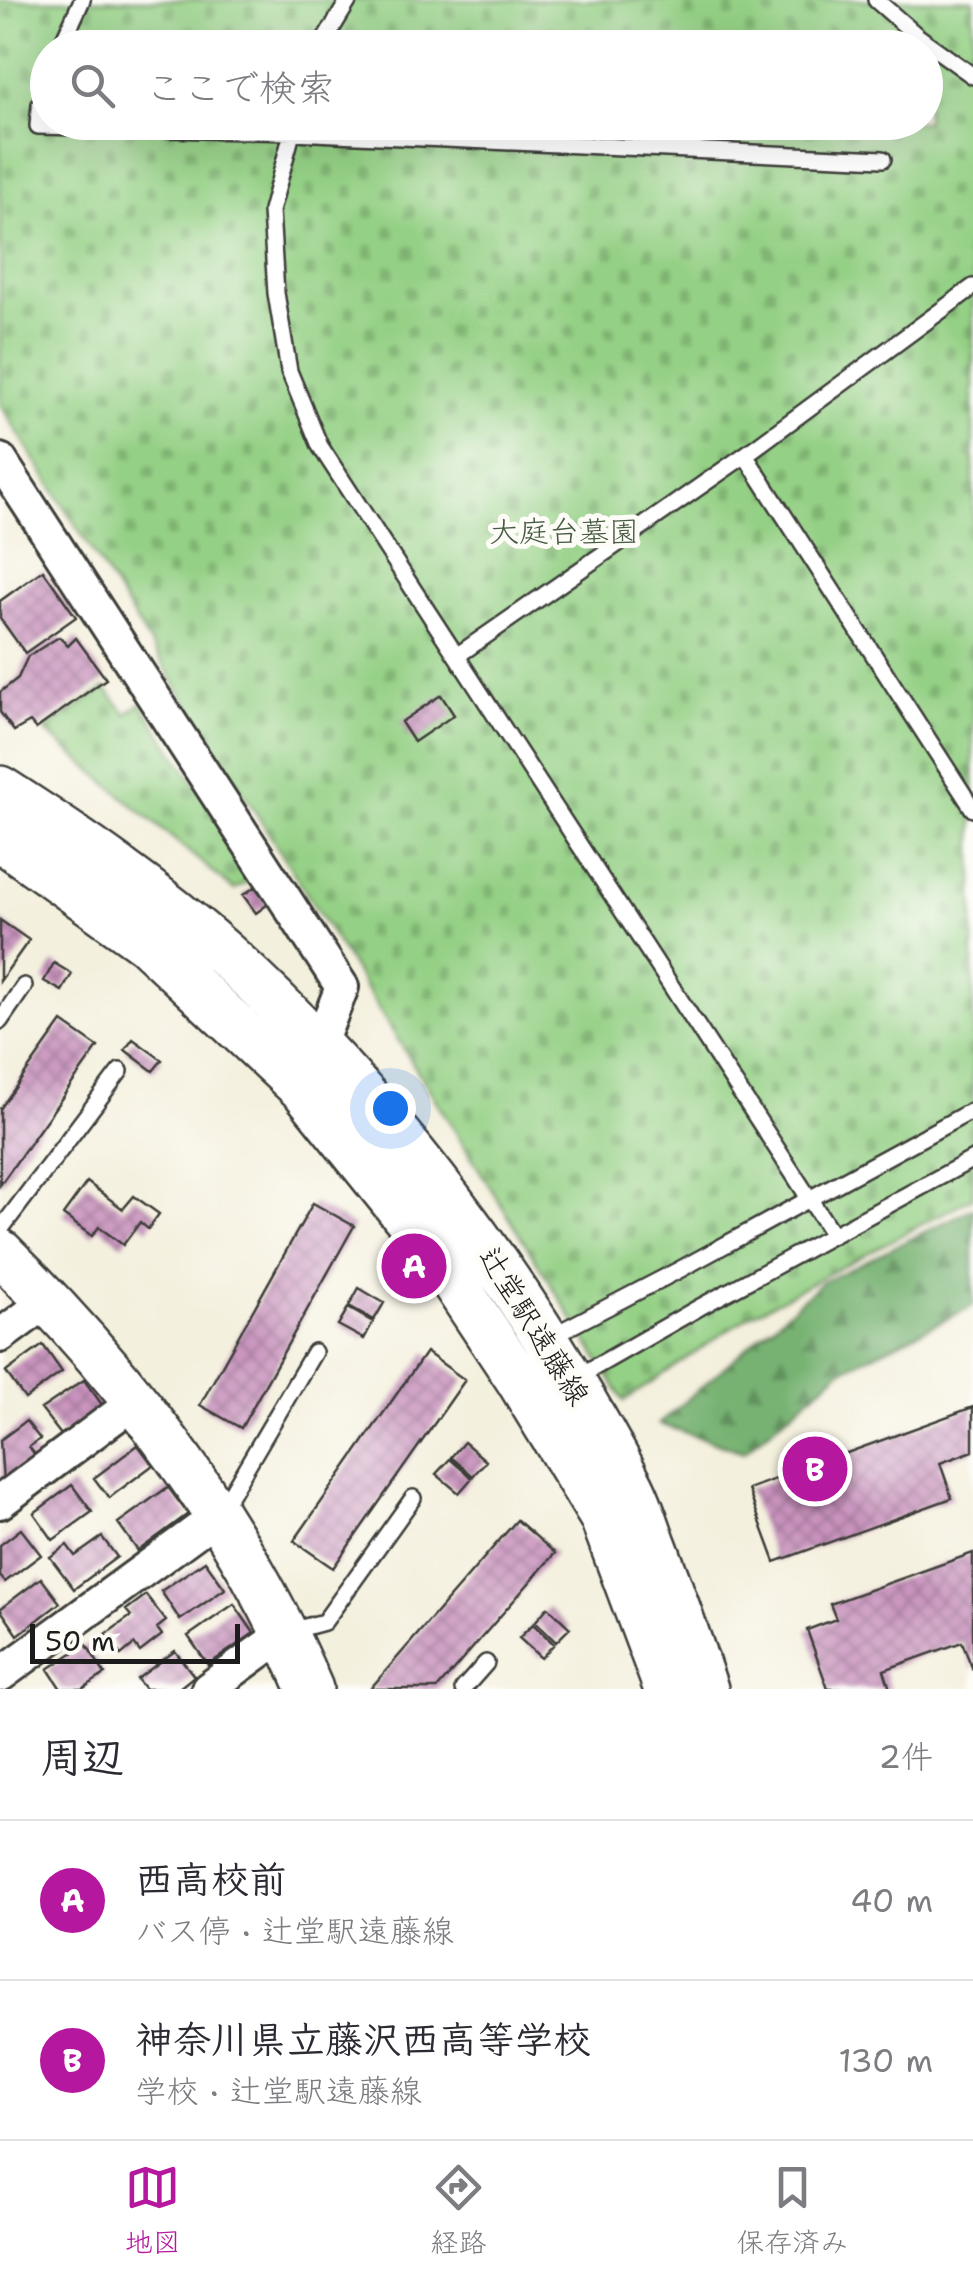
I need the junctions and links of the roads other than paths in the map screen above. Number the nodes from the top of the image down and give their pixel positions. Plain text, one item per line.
1 (82, 0) edge
2 (349, 0) edge
3 (876, 0) edge
4 (68, 30) edge
5 (331, 30) edge
6 (910, 30) edge
7 (943, 54) edge
8 (973, 76) edge
9 (290, 140) edge
10 (533, 140) edge
11 (883, 159) dead end
12 (973, 287) edge
13 (745, 455) junction
14 (0, 460) edge
15 (458, 655) junction
16 (0, 789) edge
17 (973, 808) edge
18 (0, 838) edge
19 (24, 986) dead end
20 (0, 1021) edge
21 (319, 1046) junction
22 (120, 1071) dead end
23 (973, 1110) edge
24 (973, 1159) edge
25 (810, 1200) junction
26 (0, 1230) edge
27 (833, 1235) junction
28 (0, 1252) edge
29 (49, 1300) junction
30 (0, 1336) edge
31 (314, 1352) dead end
32 (540, 1369) junction
33 (137, 1400) junction
34 (413, 1498) dead end
35 (0, 1502) edge
36 (218, 1515) junction
37 (286, 1632) junction
38 (486, 1663) dead end
39 (0, 1675) edge
40 (208, 1689) edge
41 (310, 1689) edge
42 (463, 1689) edge
43 (667, 1689) edge
44 (705, 1689) edge

1 - 4 lane
2 - 5 lane
3 - 6 lane
7 - 8 lane
9 - 15 lane
10 - 11 lane
12 - 13 lane
13 - 15 lane
13 - 17 lane
14 - 21 street
15 - 25 lane
16 - 21 street, 辻堂駅遠藤線
18 - 32 street, 辻堂駅遠藤線
19 - 20 lane
21 - 32 street, 辻堂駅遠藤線
22 - 26 lane
23 - 25 lane
24 - 27 lane
25 - 27 lane
25 - 32 lane
27 - 32 lane
28 - 29 street
29 - 30 street
29 - 33 street
31 - 36 lane
32 - 43 street, 辻堂駅遠藤線
32 - 44 street, 辻堂駅遠藤線
33 - 35 street
33 - 36 street
34 - 37 lane
36 - 37 street
36 - 39 street
37 - 40 street
37 - 41 street
38 - 42 lane

